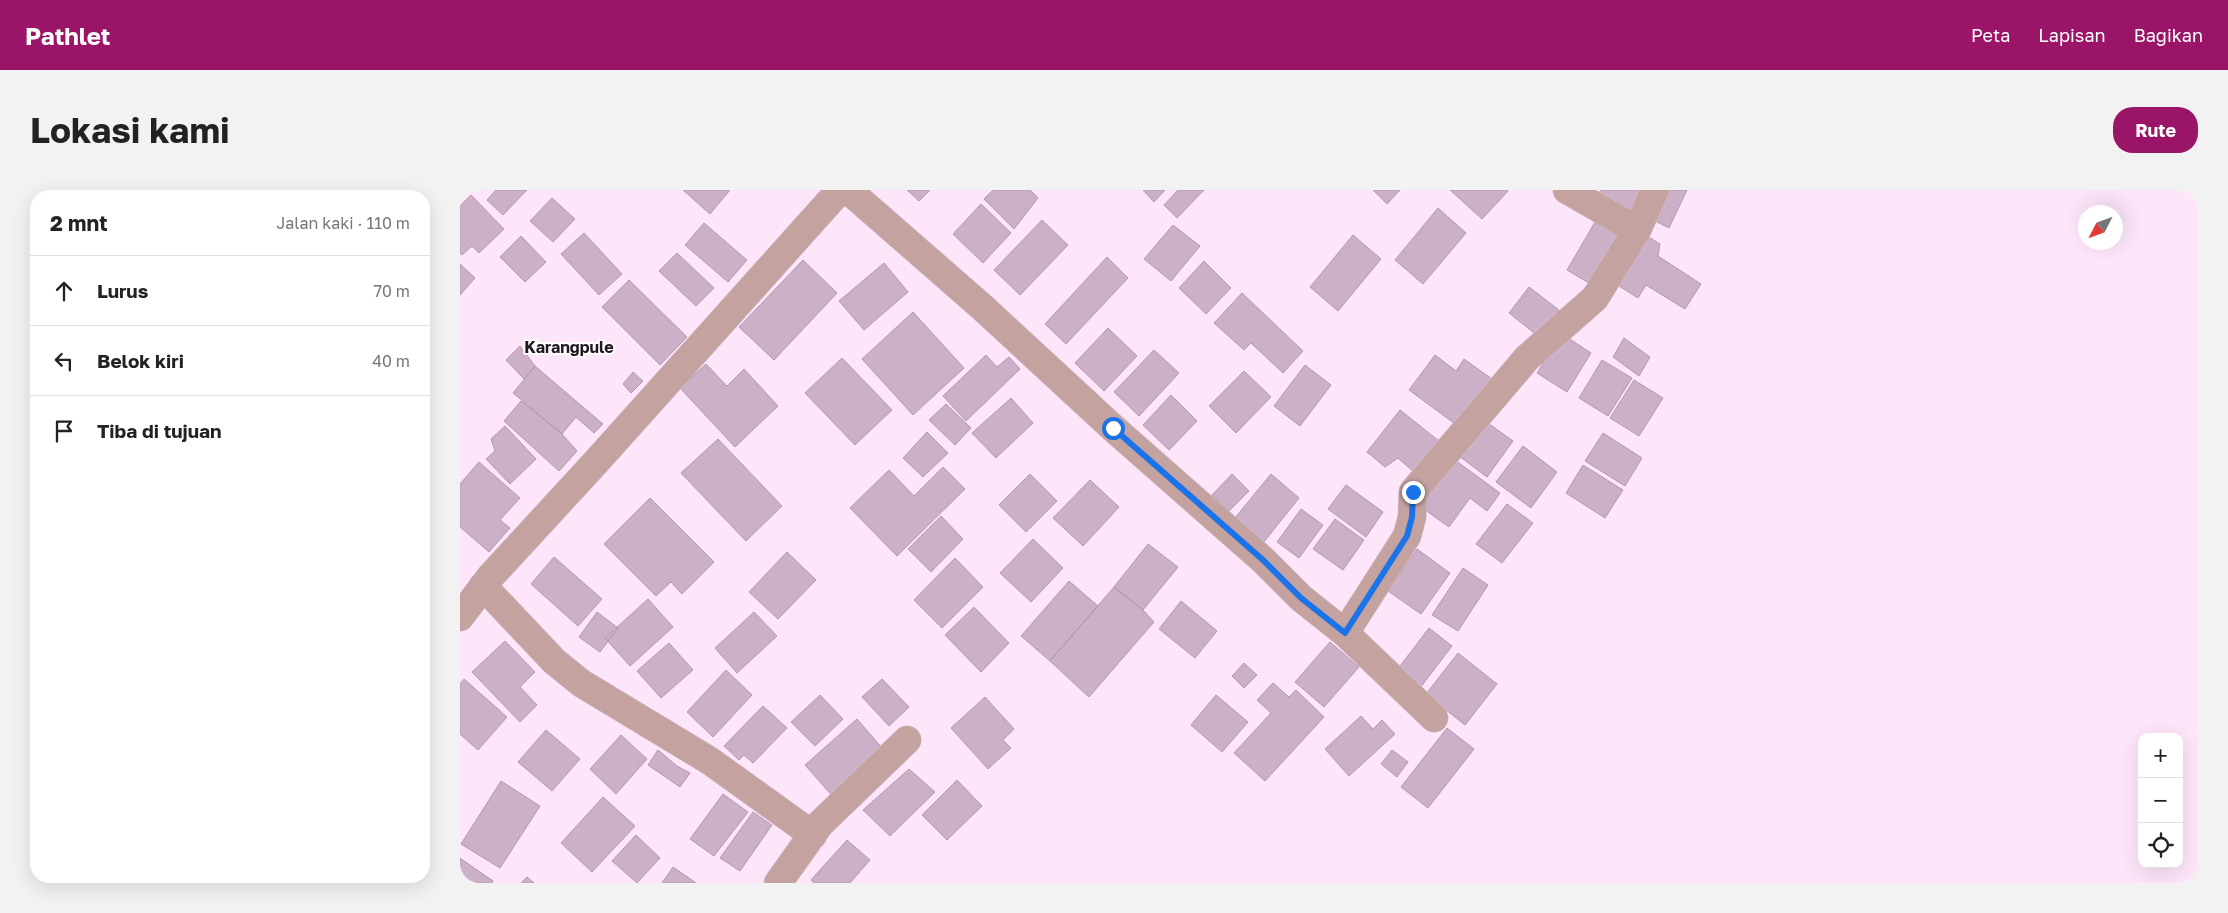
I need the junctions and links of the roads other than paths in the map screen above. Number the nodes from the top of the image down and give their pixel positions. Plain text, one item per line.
1 (840, 190) edge
2 (848, 190) edge
3 (1567, 190) edge
4 (1655, 190) edge
5 (1637, 230) junction
6 (483, 586) junction
7 (460, 617) edge
8 (1345, 633) junction
9 (1434, 718) dead end
10 (907, 740) dead end
11 (813, 835) junction
12 (778, 883) edge

1 - 6 street
2 - 8 street
3 - 5 street
4 - 5 street
5 - 8 street
6 - 7 street
6 - 11 street
8 - 9 street
10 - 11 street
11 - 12 street

